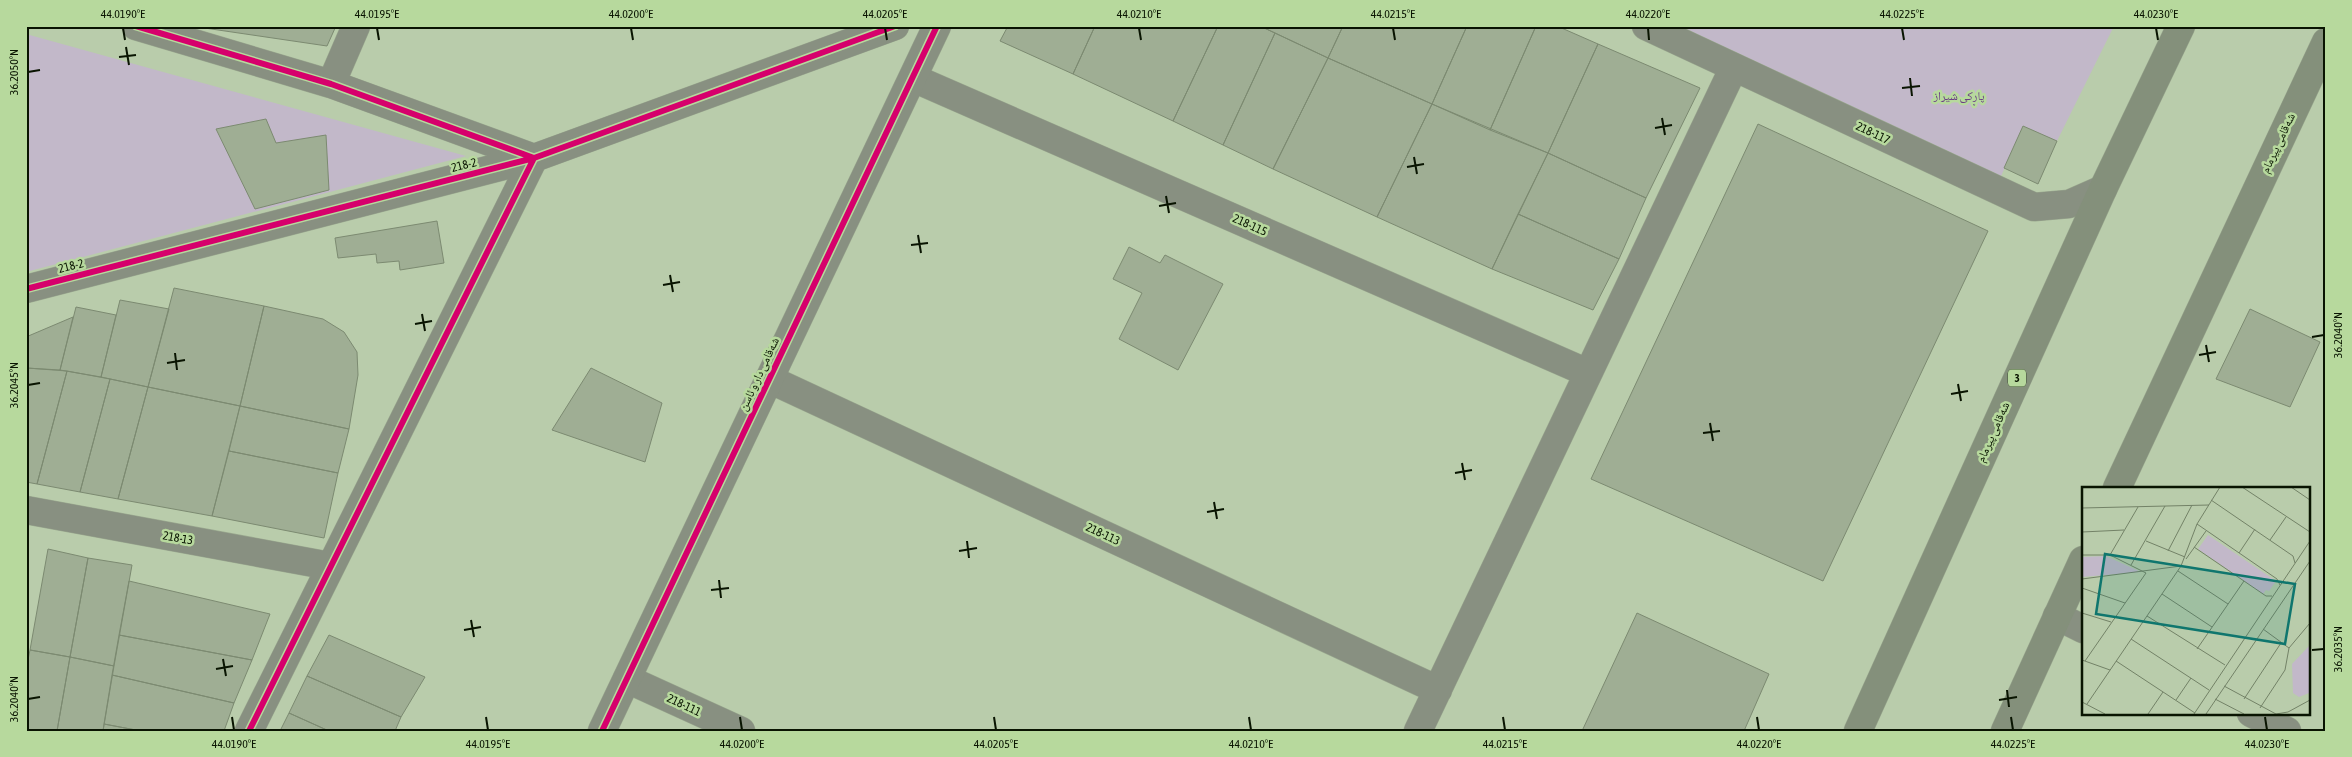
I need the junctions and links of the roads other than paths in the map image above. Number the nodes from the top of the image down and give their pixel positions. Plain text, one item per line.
1 (136, 26) edge
2 (356, 26) edge
3 (895, 26) edge
4 (937, 26) edge
5 (1646, 26) edge
6 (2172, 32) edge
7 (2326, 42) edge
8 (1734, 67) junction
9 (913, 78) junction
10 (331, 84) junction
11 (534, 158) junction
12 (2103, 189) junction
13 (26, 289) edge
14 (1588, 373) junction
15 (769, 379) junction
16 (2117, 487) edge
17 (26, 510) edge
18 (2082, 562) edge
19 (330, 566) junction
20 (2057, 616) junction
21 (2082, 629) edge
22 (626, 678) junction
23 (1438, 690) junction
24 (2254, 714) edge
25 (249, 731) edge
26 (602, 731) edge
27 (741, 731) edge
28 (1418, 731) edge
29 (1858, 731) edge
30 (2005, 731) edge
31 (2287, 731) edge

1 - 10 street
2 - 10 street
3 - 11 street, 218-2
4 - 9 street, شەقامی دار و ئاسن
5 - 8 street, 218-117
6 - 12 highway, شەقامی پیرمام / 3
7 - 16 highway, شەقامی پیرمام
8 - 12 street, 218-117
8 - 14 street
9 - 14 street, 218-115
9 - 15 street, شەقامی دار و ئاسن
10 - 11 street
11 - 13 street, 218-2
11 - 19 street
12 - 29 highway, شەقامی پیرمام / 3
14 - 23 street
15 - 22 street, شەقامی دار و ئاسن
15 - 23 street, 218-113
17 - 19 street, 218-13
18 - 20 highway
19 - 25 street
20 - 21 street
20 - 30 highway
22 - 26 street, شەقامی دار و ئاسن
22 - 27 street, 218-111
23 - 28 street
24 - 31 street

